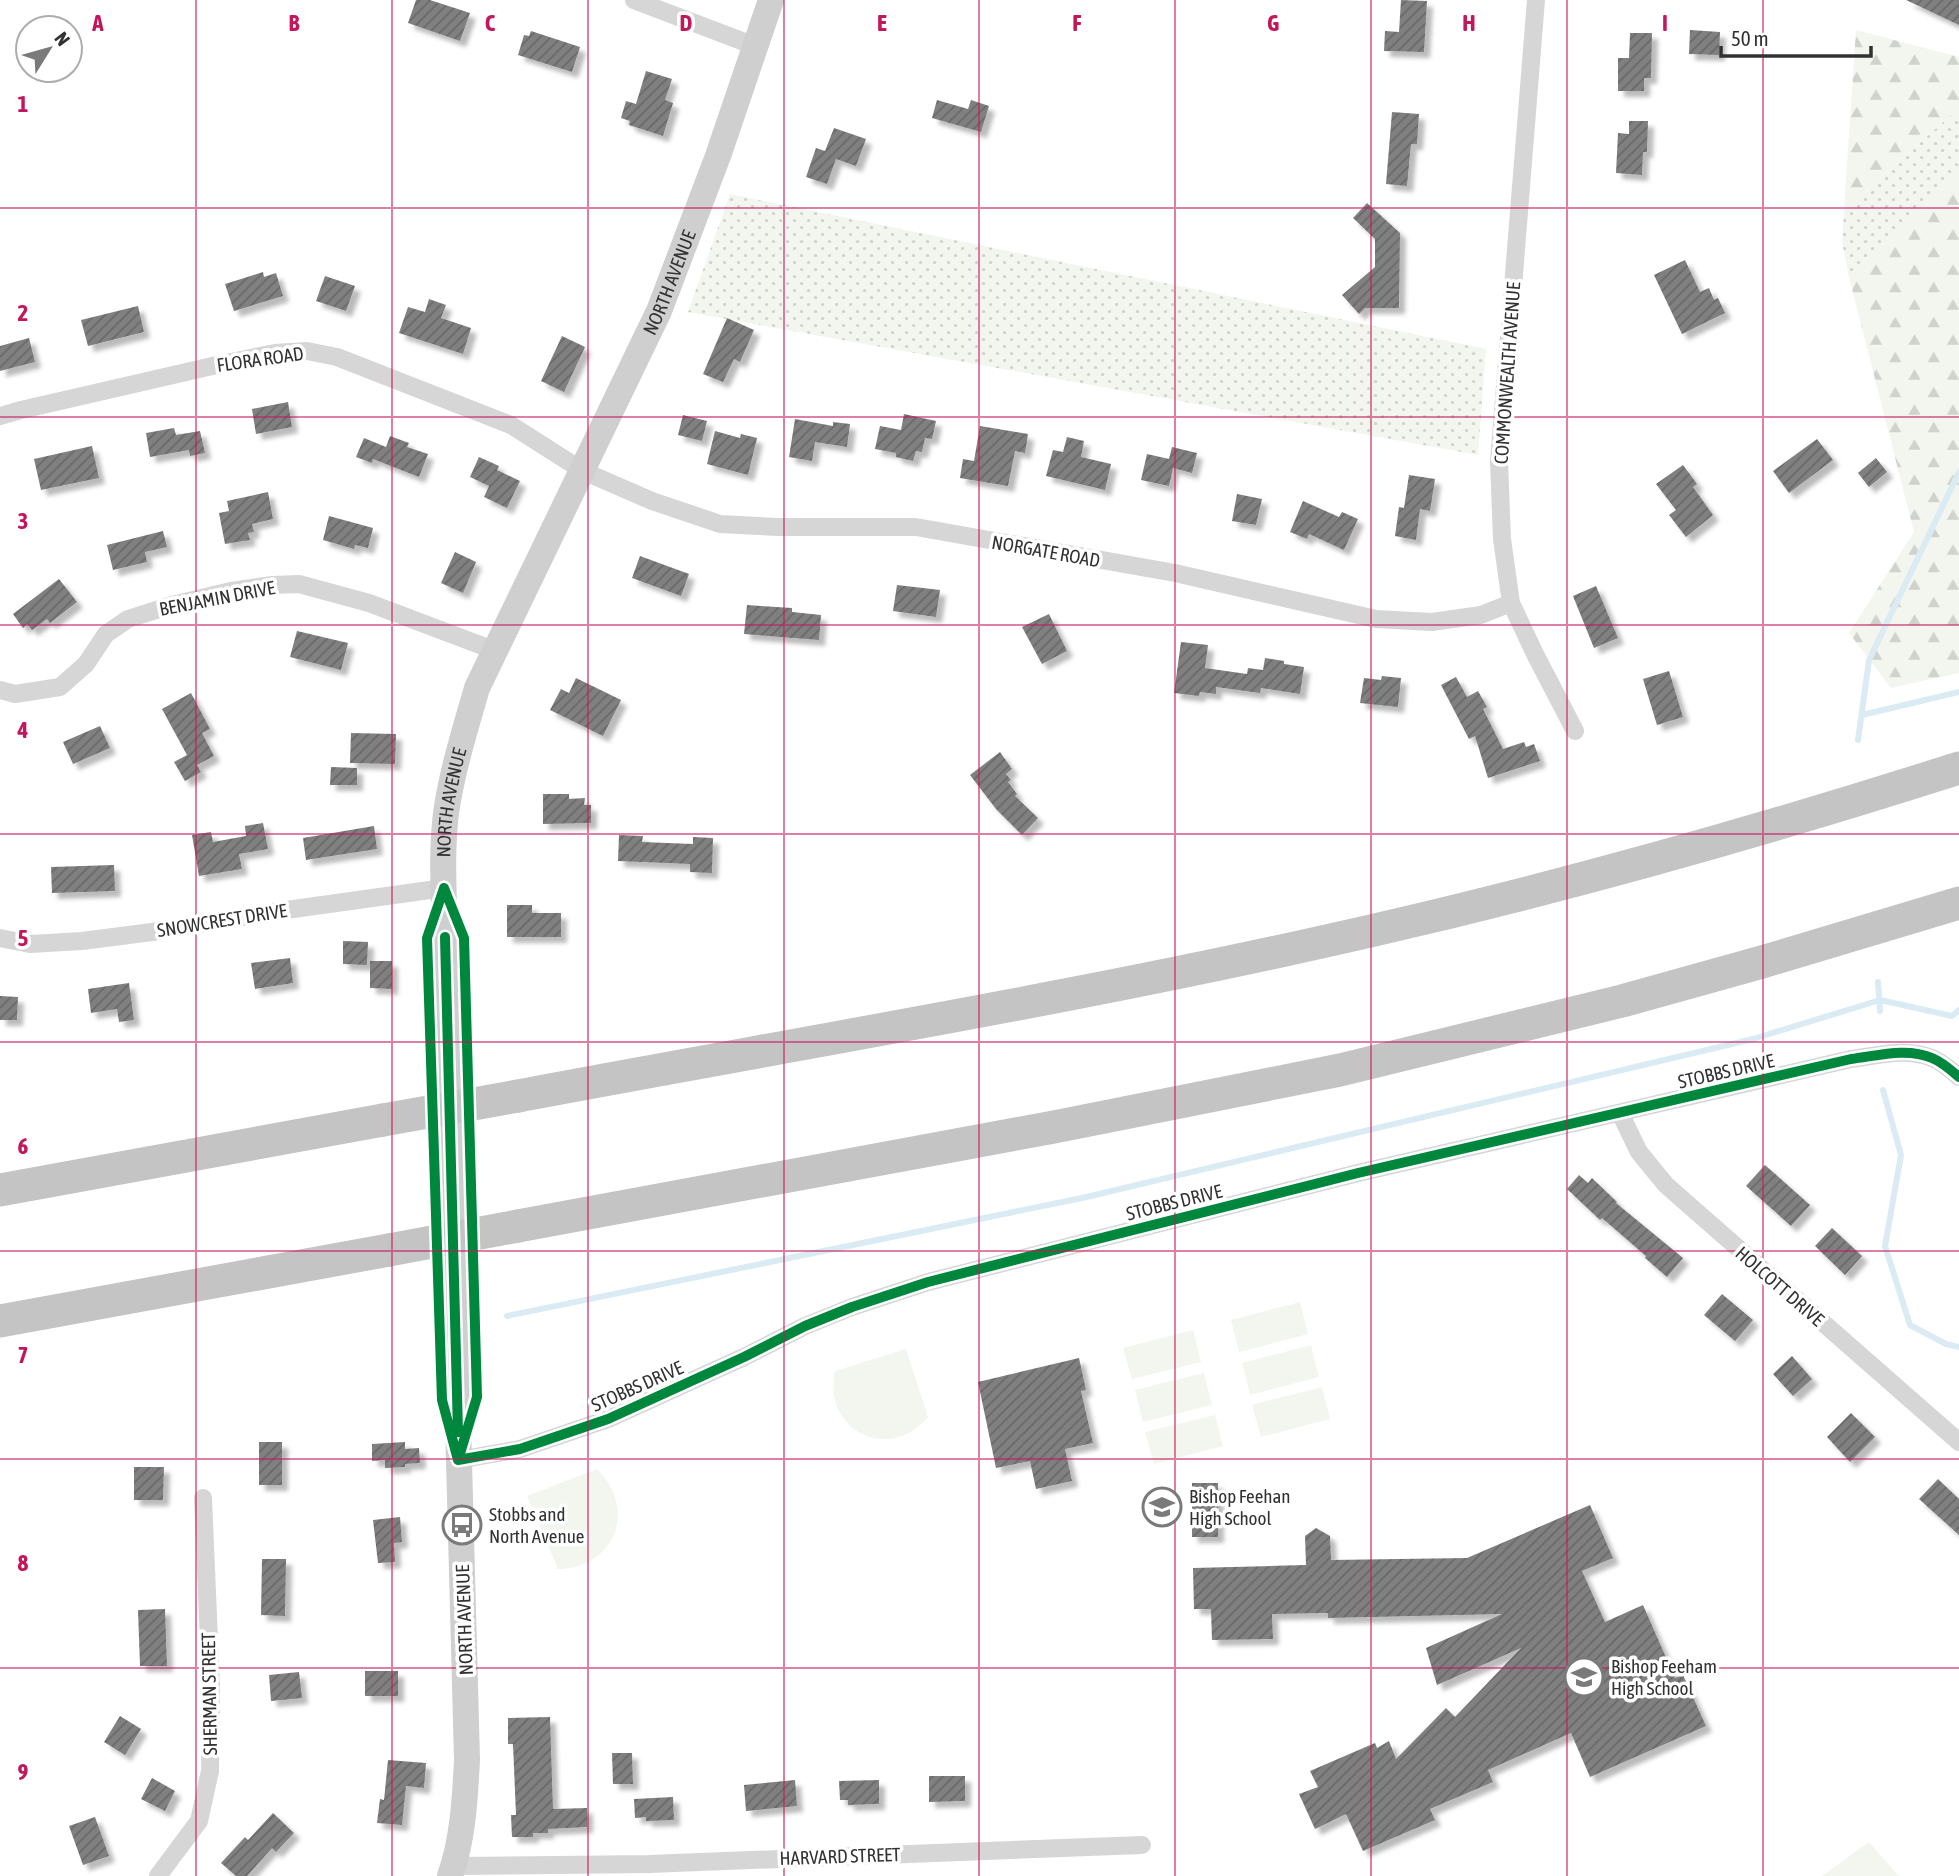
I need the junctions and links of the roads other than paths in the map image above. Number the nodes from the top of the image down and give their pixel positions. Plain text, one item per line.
1 (634, 0) edge
2 (771, 0) edge
3 (1536, 0) edge
4 (755, 46) junction
5 (0, 416) edge
6 (583, 471) junction
7 (1511, 603) junction
8 (496, 651) junction
9 (0, 690) edge
10 (1576, 731) dead end
11 (1959, 768) edge
12 (444, 888) junction
13 (1959, 902) edge
14 (0, 938) edge
15 (1959, 1077) edge
16 (1620, 1113) junction
17 (0, 1190) edge
18 (0, 1321) edge
19 (1959, 1443) edge
20 (458, 1460) junction
21 (203, 1498) dead end
22 (1142, 1845) dead end
23 (696, 1869) edge
24 (451, 1871) edge
25 (158, 1876) edge

1 - 4 street
2 - 4 main road, NORTH AVENUE
3 - 7 street, COMMONWEALTH AVENUE
4 - 6 main road, NORTH AVENUE
5 - 6 street, FLORA ROAD
6 - 7 street, NORGATE ROAD
6 - 8 main road, NORTH AVENUE
7 - 10 street, COMMONWEALTH AVENUE
8 - 9 street, BENJAMIN DRIVE
8 - 12 main road, NORTH AVENUE
11 - 17 highway, bridge
12 - 14 street, SNOWCREST DRIVE
12 - 20 main road, NORTH AVENUE
13 - 18 highway, bridge
15 - 16 street, STOBBS DRIVE
16 - 19 street, HOLCOTT DRIVE
16 - 20 street, STOBBS DRIVE
20 - 24 main road, NORTH AVENUE
21 - 25 street, SHERMAN STREET
22 - 23 street, HARVARD STREET
23 - 24 street, HARVARD STREET

